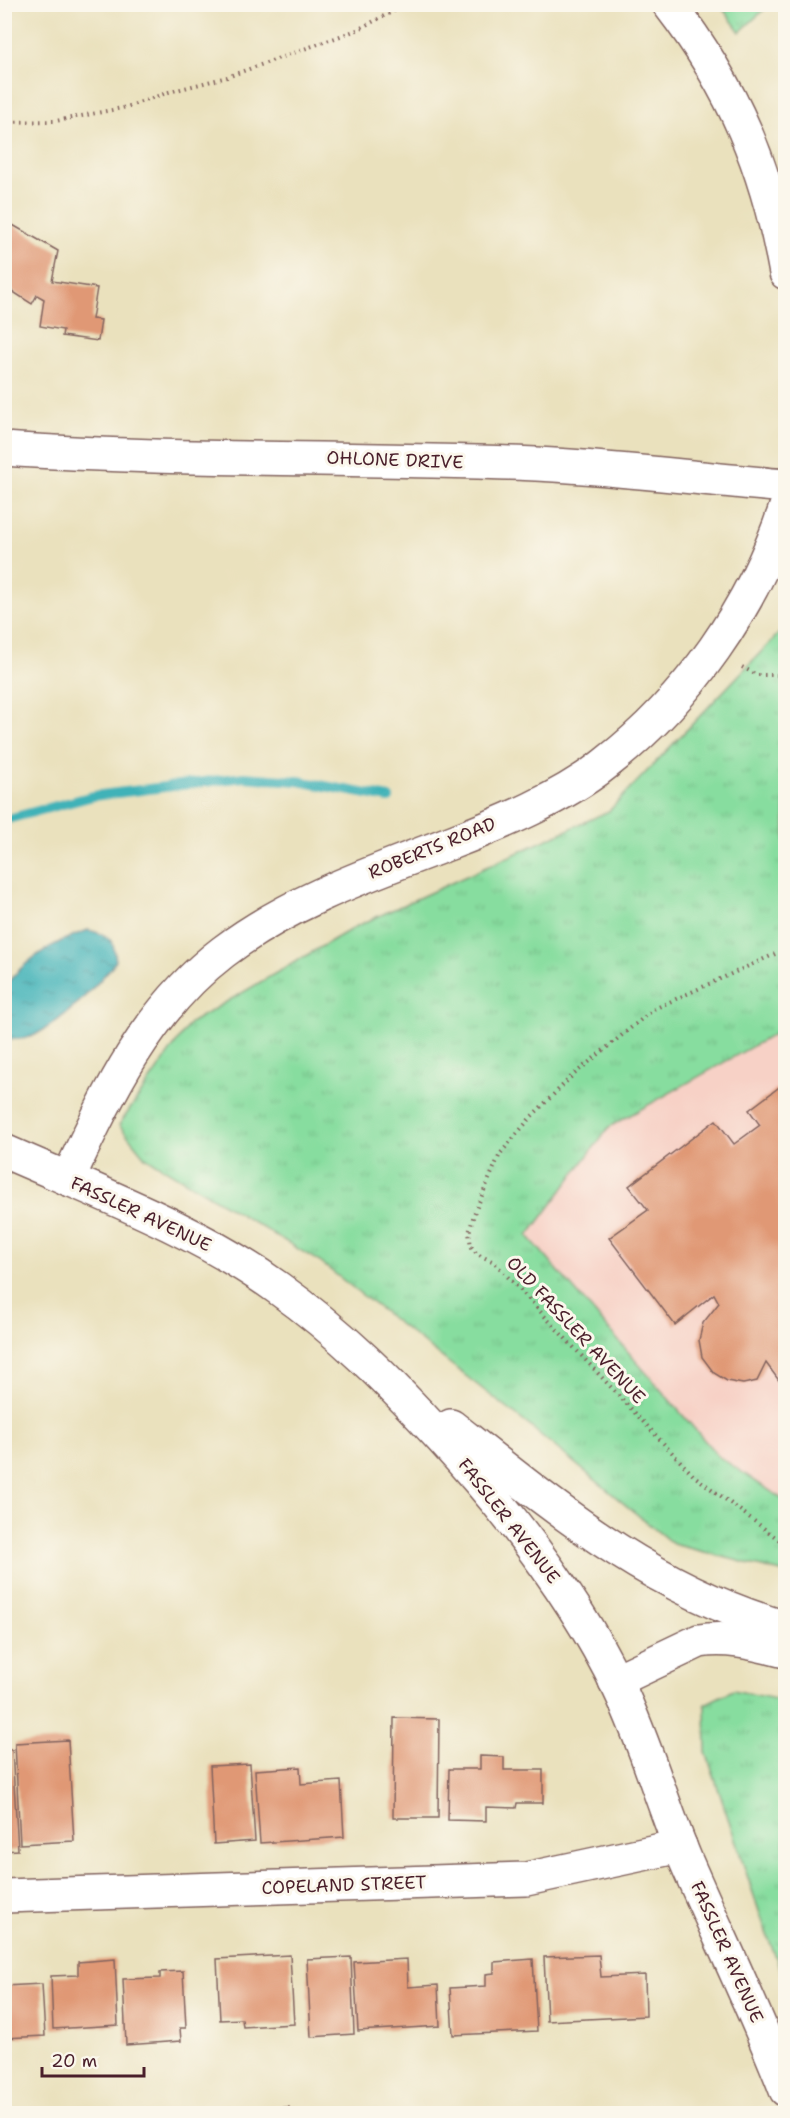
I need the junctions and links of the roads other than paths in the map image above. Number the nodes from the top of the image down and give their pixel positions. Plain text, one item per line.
1 (669, 4) edge
2 (774, 176) edge
3 (786, 273) edge
4 (4, 448) edge
5 (786, 486) edge
6 (786, 507) edge
7 (4, 1151) edge
8 (68, 1179) junction
9 (366, 1358) junction
10 (786, 1628) edge
11 (786, 1651) edge
12 (615, 1681) junction
13 (680, 1845) junction
14 (4, 1896) edge
15 (786, 2090) edge

1 - 2 street
2 - 3 street
4 - 5 street, OHLONE DRIVE
6 - 8 street, ROBERTS ROAD
7 - 8 street, FASSLER AVENUE
8 - 9 street, FASSLER AVENUE
9 - 10 street
9 - 12 street, FASSLER AVENUE
11 - 12 street
12 - 13 street, FASSLER AVENUE
13 - 14 street, COPELAND STREET
13 - 15 street, FASSLER AVENUE

